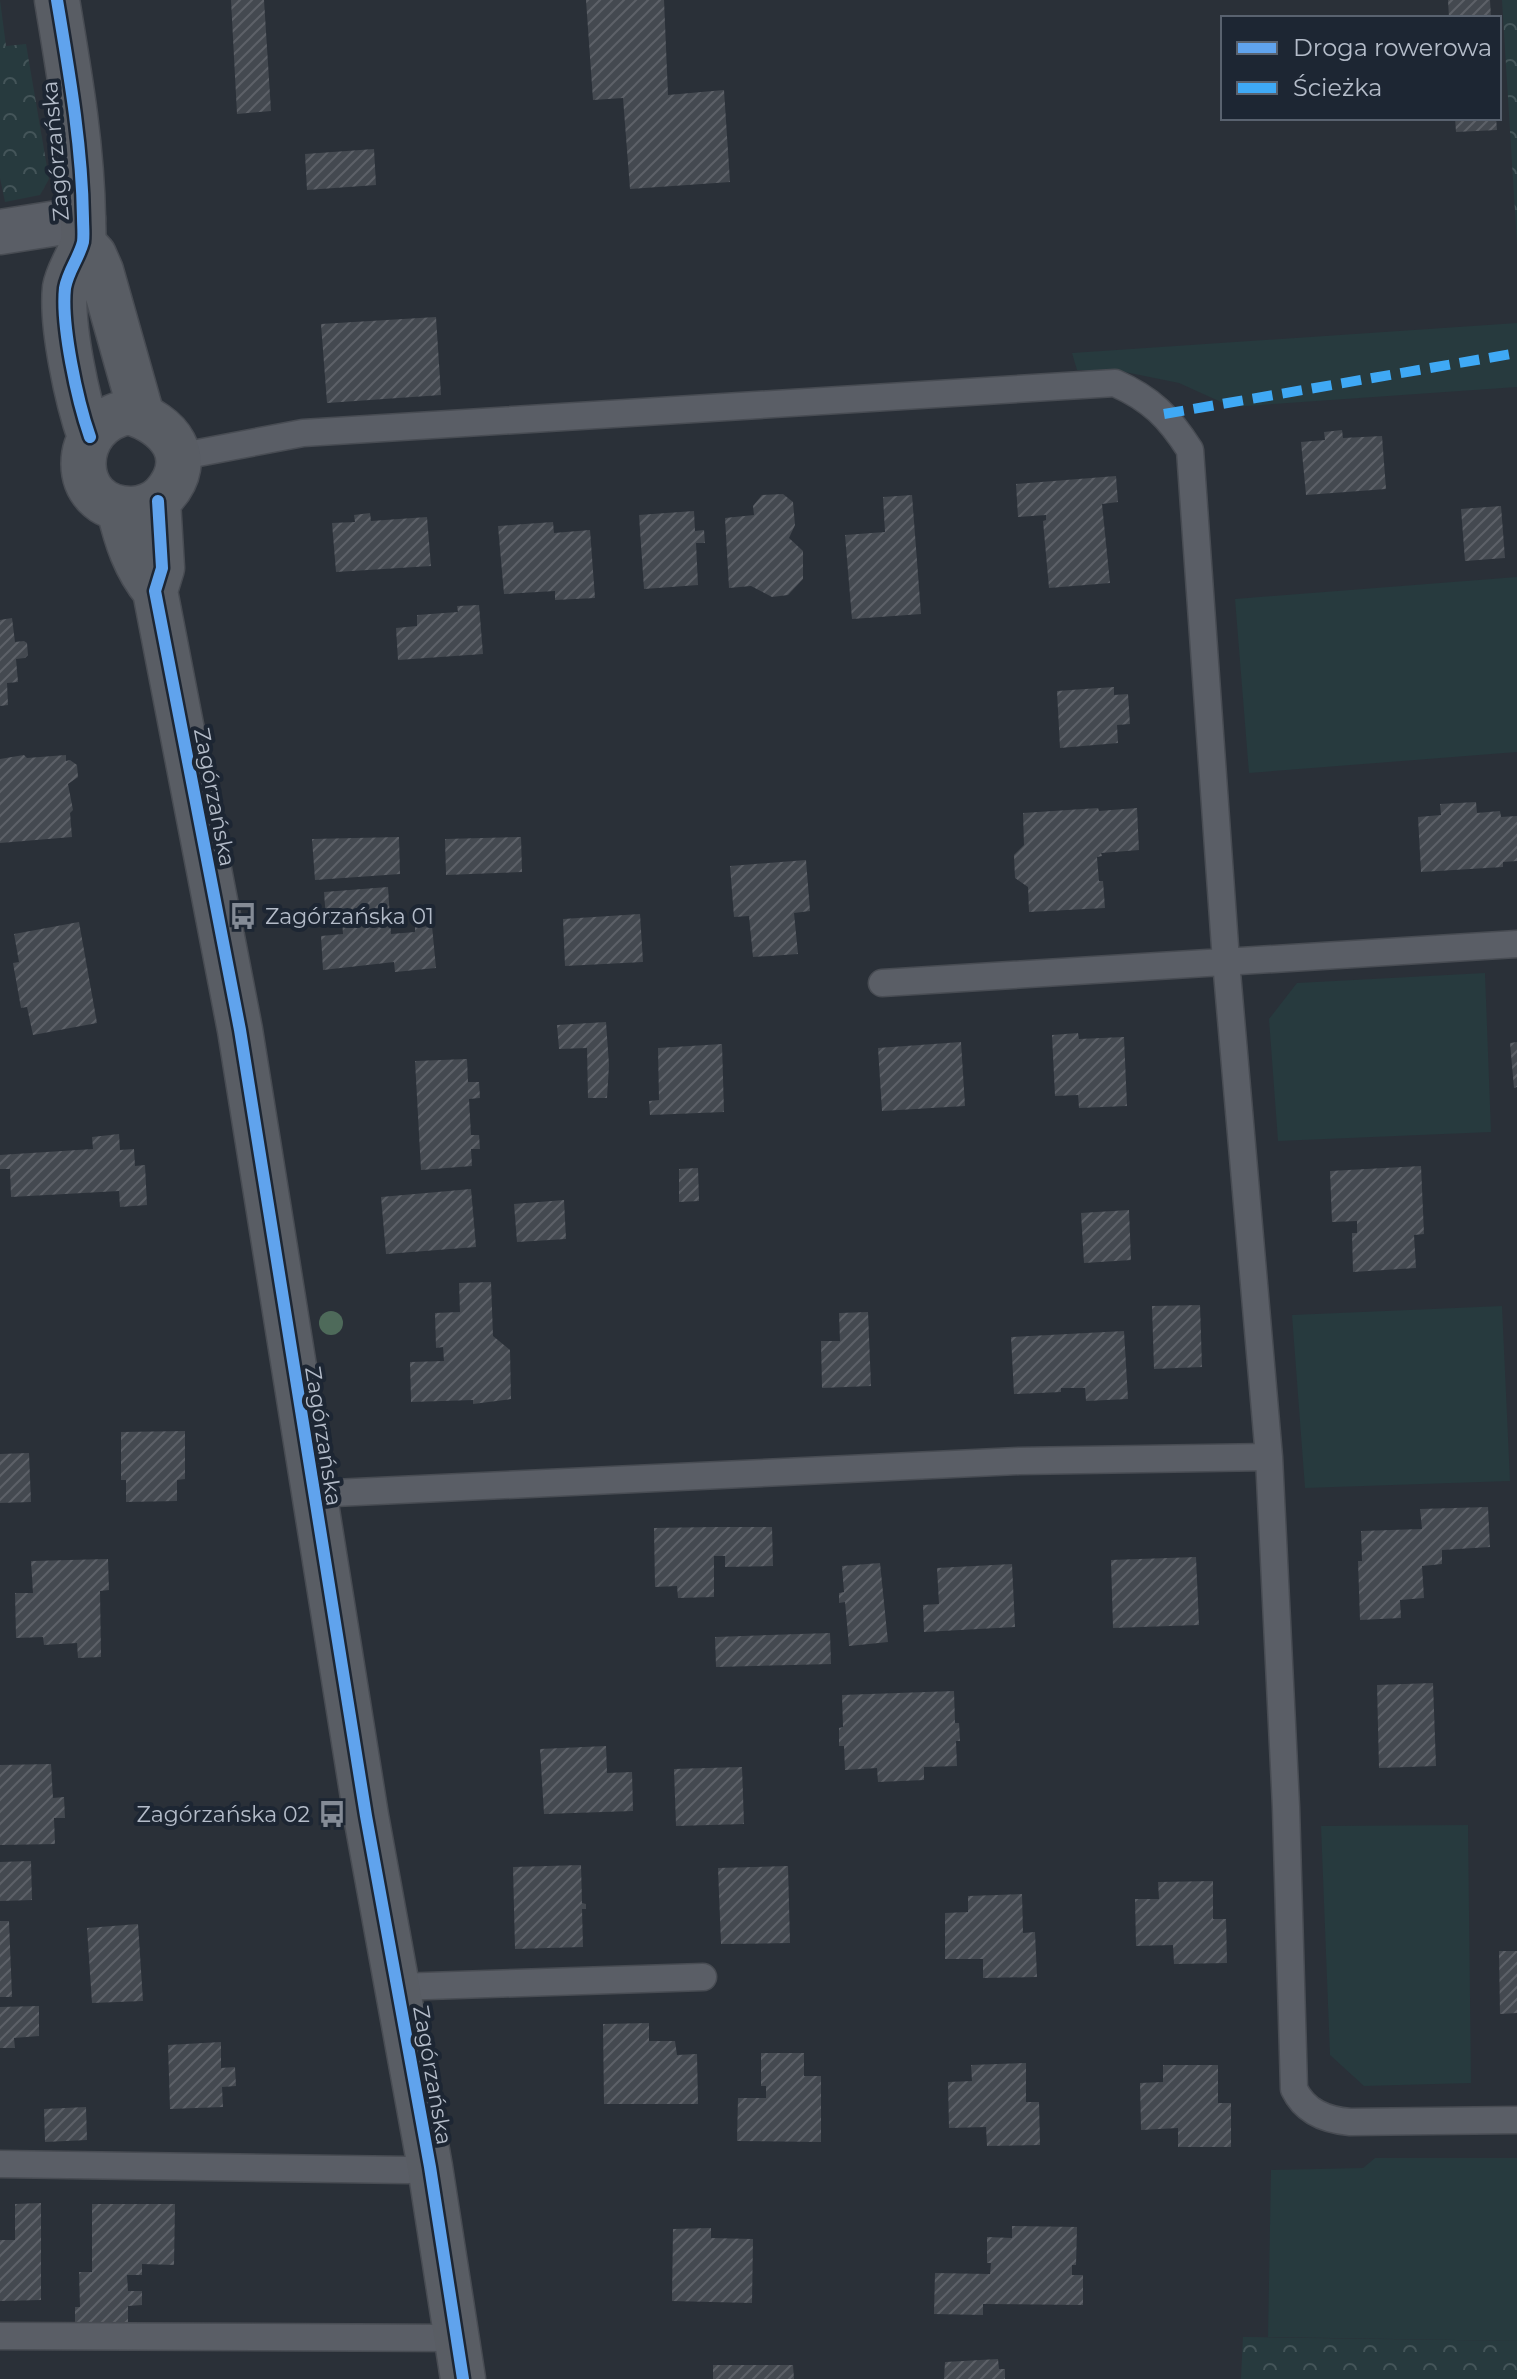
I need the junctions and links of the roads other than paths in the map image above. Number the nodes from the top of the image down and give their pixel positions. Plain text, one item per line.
1 (57, 0) edge
2 (83, 231) junction
3 (0, 232) edge
4 (142, 416) junction
5 (90, 437) junction
6 (177, 457) junction
7 (138, 505) junction
8 (1517, 944) edge
9 (1226, 961) junction
10 (882, 983) dead end
11 (1269, 1457) junction
12 (313, 1494) junction
13 (703, 1977) dead end
14 (397, 1987) junction
15 (1517, 2120) edge
16 (0, 2164) edge
17 (430, 2167) junction
18 (0, 2336) edge
19 (460, 2359) edge

1 - 2 street, Zagórzańska
2 - 3 street
2 - 4 street, Zagórzańska
2 - 5 street, Zagórzańska
4 - 5 street
4 - 6 street
5 - 7 street
6 - 7 street
6 - 9 lane
7 - 12 street, Zagórzańska
8 - 9 lane
9 - 10 lane
9 - 11 lane
11 - 12 lane
11 - 15 lane
12 - 14 street, Zagórzańska
13 - 14 lane
14 - 17 street, Zagórzańska
16 - 17 lane
17 - 19 street, Zagórzańska
18 - 19 lane

